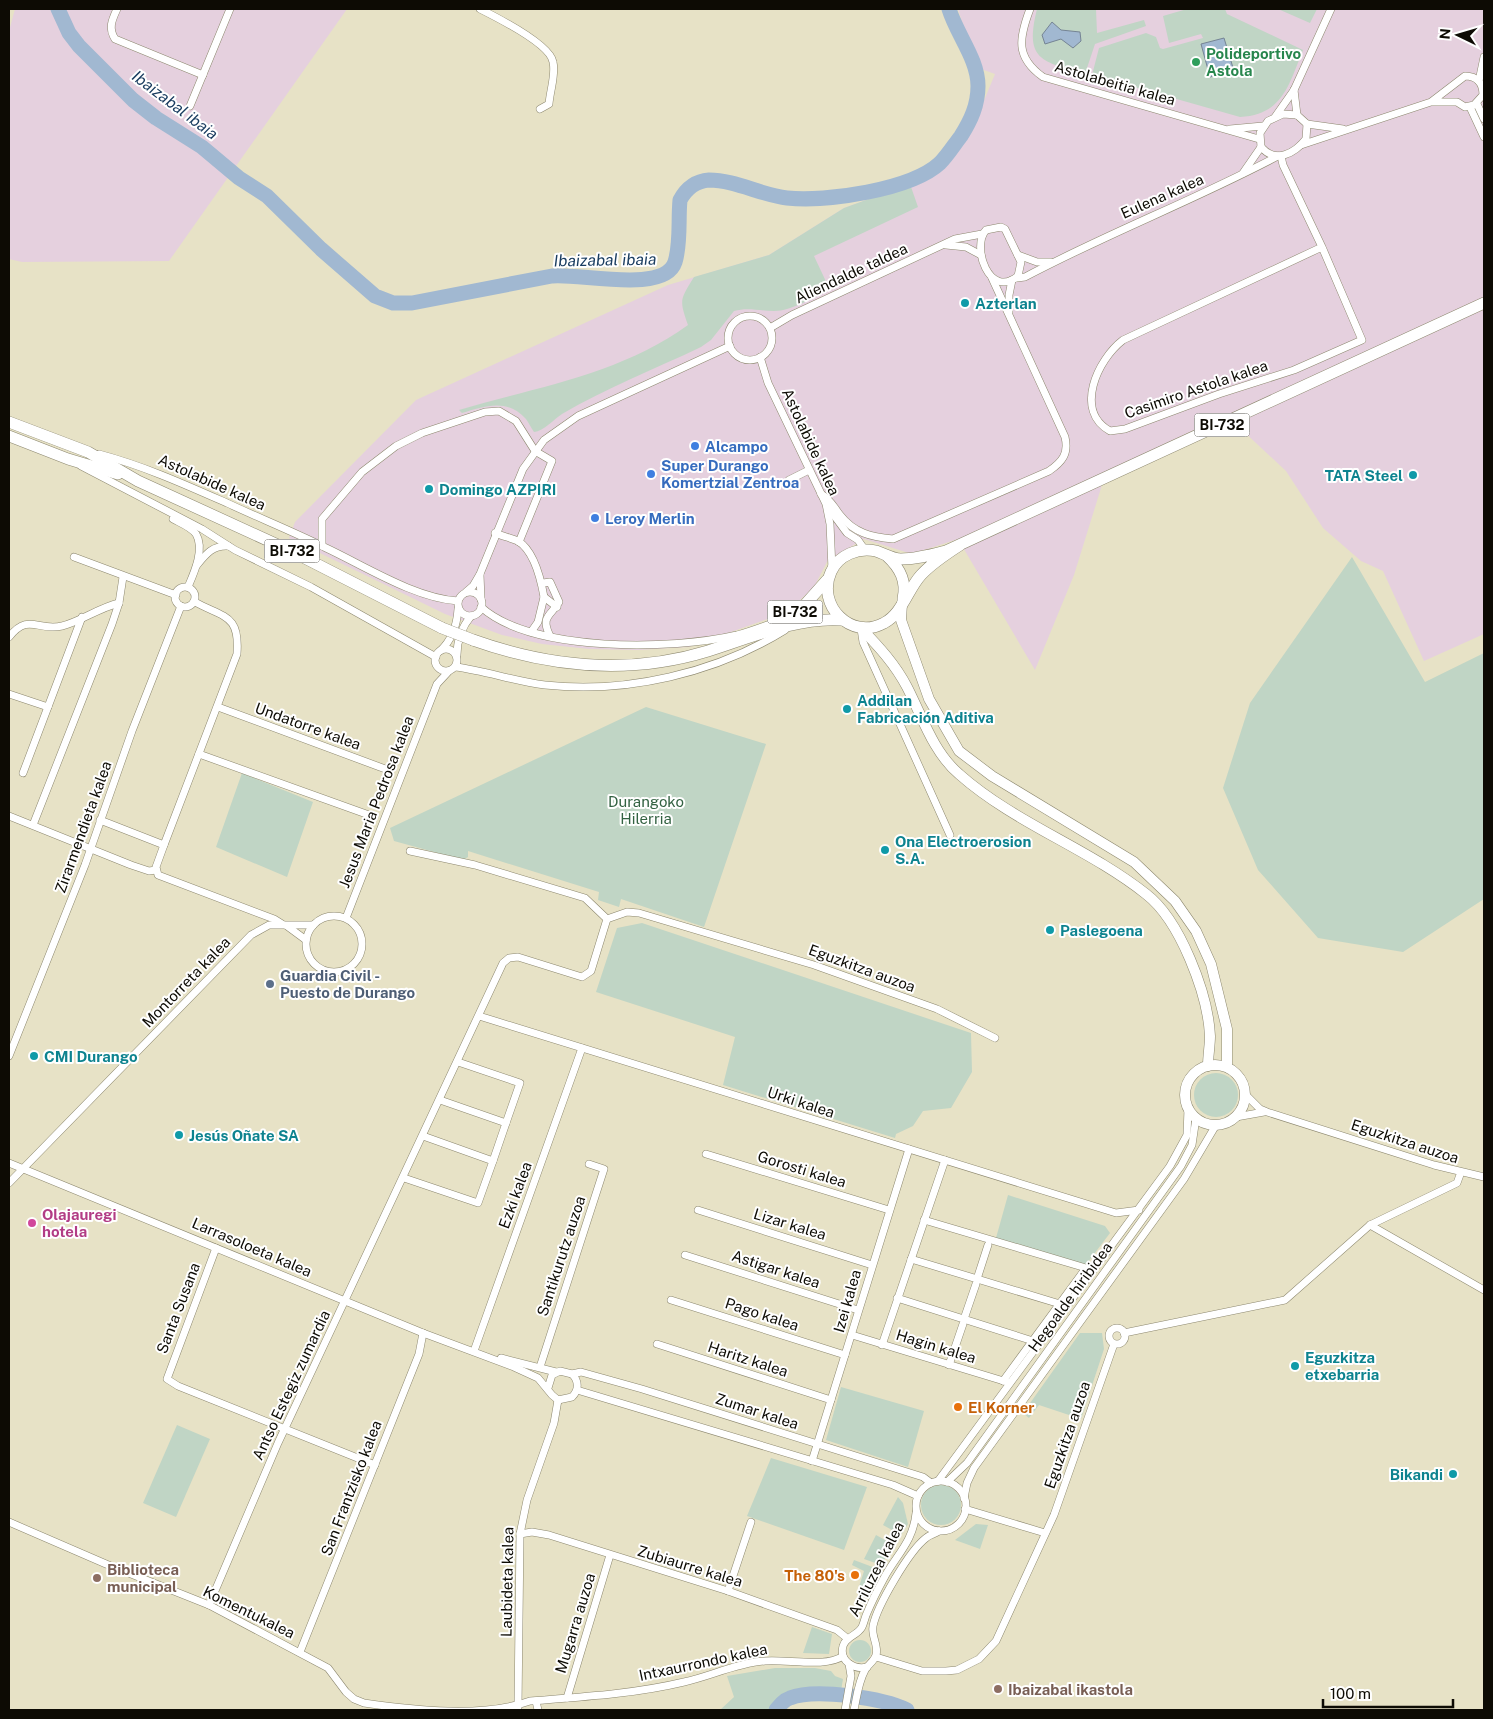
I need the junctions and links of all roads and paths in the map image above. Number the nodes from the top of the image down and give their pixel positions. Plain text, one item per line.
1 (117, 9) edge
2 (230, 9) edge
3 (480, 9) edge
4 (1030, 9) edge
5 (1331, 9) edge
6 (1484, 58) edge
7 (203, 74) junction
8 (1470, 76) junction
9 (1479, 81) junction
10 (1453, 86) junction
11 (1294, 90) junction
12 (1484, 90) edge
13 (1431, 102) junction
14 (1457, 102) junction
15 (1478, 102) edge
16 (190, 106) dead end
17 (540, 109) dead end
18 (1297, 115) junction
19 (1275, 117) junction
20 (1484, 119) edge
21 (1307, 124) junction
22 (1263, 126) junction
23 (1227, 129) junction
24 (1346, 129) junction
25 (1484, 137) edge
26 (1260, 143) junction
27 (1301, 145) junction
28 (1291, 153) junction
29 (1279, 156) junction
30 (1288, 174) junction
31 (1241, 176) junction
32 (982, 234) junction
33 (945, 245) junction
34 (1322, 247) junction
35 (981, 255) junction
36 (1018, 255) junction
37 (1054, 262) junction
38 (992, 278) junction
39 (1014, 279) junction
40 (1484, 303) edge
41 (1009, 315) junction
42 (770, 328) junction
43 (730, 346) junction
44 (760, 357) junction
45 (9, 422) edge
46 (9, 436) edge
47 (535, 451) junction
48 (88, 452) junction
49 (68, 459) junction
50 (809, 470) junction
51 (789, 480) dead end
52 (138, 481) junction
53 (821, 494) junction
54 (153, 504) junction
55 (826, 504) junction
56 (495, 533) junction
57 (519, 542) junction
58 (960, 545) junction
59 (229, 546) junction
60 (322, 546) junction
61 (865, 550) junction
62 (887, 556) junction
63 (74, 557) dead end
64 (197, 565) junction
65 (832, 569) junction
66 (480, 574) junction
67 (123, 577) junction
68 (828, 580) junction
69 (543, 583) junction
70 (188, 588) junction
71 (466, 592) junction
72 (176, 595) junction
73 (544, 597) junction
74 (458, 600) junction
75 (194, 602) junction
76 (119, 603) junction
77 (481, 604) junction
78 (902, 604) junction
79 (181, 606) junction
80 (557, 607) junction
81 (458, 609) junction
82 (471, 616) junction
83 (82, 617) junction
84 (841, 620) junction
85 (787, 623) junction
86 (860, 628) junction
87 (531, 632) junction
88 (550, 636) junction
89 (9, 637) edge
90 (438, 654) junction
91 (457, 656) junction
92 (436, 665) junction
93 (452, 669) junction
94 (9, 694) edge
95 (432, 696) junction
96 (48, 707) junction
97 (218, 707) junction
98 (200, 754) junction
99 (388, 770) dead end
100 (23, 773) dead end
101 (369, 815) dead end
102 (9, 816) edge
103 (100, 820) junction
104 (33, 825) junction
105 (950, 835) dead end
106 (164, 845) junction
107 (90, 848) junction
108 (410, 851) dead end
109 (156, 868) junction
110 (346, 918) junction
111 (607, 919) junction
112 (284, 925) junction
113 (313, 926) junction
114 (306, 940) junction
115 (479, 1016) junction
116 (995, 1038) dead end
117 (582, 1048) junction
118 (9, 1056) edge
119 (458, 1062) junction
120 (1208, 1066) junction
121 (1227, 1067) junction
122 (1245, 1094) junction
123 (440, 1100) junction
124 (1188, 1109) junction
125 (1267, 1112) junction
126 (1236, 1116) junction
127 (1196, 1118) junction
128 (506, 1123) junction
129 (1216, 1125) junction
130 (423, 1136) junction
131 (909, 1149) junction
132 (706, 1154) dead end
133 (945, 1160) junction
134 (493, 1161) junction
135 (9, 1162) edge
136 (589, 1164) dead end
137 (21, 1168) junction
138 (1461, 1172) junction
139 (1481, 1177) edge
140 (404, 1178) junction
141 (9, 1183) edge
142 (698, 1210) dead end
143 (889, 1210) junction
144 (1139, 1210) junction
145 (1116, 1213) junction
146 (924, 1220) junction
147 (1370, 1225) junction
148 (1123, 1231) junction
149 (988, 1245) dead end
150 (216, 1248) junction
151 (685, 1255) dead end
152 (911, 1259) junction
153 (872, 1265) junction
154 (976, 1282) junction
155 (1484, 1290) edge
156 (898, 1298) junction
157 (671, 1300) dead end
158 (346, 1301) junction
159 (1060, 1304) junction
160 (858, 1310) junction
161 (964, 1322) junction
162 (423, 1333) junction
163 (1124, 1333) junction
164 (852, 1335) junction
165 (1033, 1341) junction
166 (657, 1344) dead end
167 (882, 1344) junction
168 (1114, 1344) junction
169 (474, 1351) junction
170 (845, 1355) junction
171 (486, 1356) junction
172 (949, 1365) junction
173 (540, 1367) junction
174 (556, 1372) junction
175 (572, 1374) junction
176 (1004, 1381) junction
177 (1012, 1384) junction
178 (548, 1388) junction
179 (577, 1390) junction
180 (558, 1400) junction
181 (831, 1400) junction
182 (285, 1429) junction
183 (817, 1444) junction
184 (812, 1460) junction
185 (375, 1464) junction
186 (935, 1482) junction
187 (947, 1482) junction
188 (918, 1496) junction
189 (964, 1498) junction
190 (965, 1510) junction
191 (916, 1513) junction
192 (9, 1522) edge
193 (751, 1522) dead end
194 (939, 1531) junction
195 (520, 1534) junction
196 (1045, 1534) junction
197 (610, 1555) junction
198 (728, 1592) junction
199 (209, 1605) junction
200 (855, 1634) junction
201 (848, 1639) junction
202 (873, 1640) junction
203 (300, 1652) junction
204 (843, 1656) junction
205 (876, 1657) junction
206 (849, 1664) junction
207 (867, 1667) junction
208 (566, 1698) junction
209 (354, 1699) joint
210 (536, 1701) junction
211 (518, 1708) edge
212 (538, 1710) edge
213 (845, 1710) edge
214 (854, 1710) edge

1 - 7 street
2 - 7 street
3 - 17 street
4 - 23 street, Astolabeitia kalea
5 - 11 street
6 - 8 street
6 - 9 street
7 - 16 street
8 - 9 street
8 - 10 street
9 - 12 street
10 - 13 street
10 - 14 street
11 - 18 street
11 - 19 street
12 - 15 street
13 - 14 street
13 - 24 street
14 - 15 street
15 - 20 street
15 - 25 street
18 - 19 street
18 - 21 street
19 - 22 street
21 - 24 street
21 - 27 street
22 - 23 street, Astolabeitia kalea
22 - 26 street
23 - 26 street, Astolabeitia kalea
24 - 27 street
26 - 29 street
26 - 31 street
27 - 28 street
28 - 29 street
28 - 30 street
29 - 30 street, Casimiro Astola kalea
29 - 31 street, Eulena kalea
30 - 34 street, Casimiro Astola kalea
31 - 37 street, Eulena kalea
32 - 33 street, Aliendalde taldea
32 - 35 street, Aliendalde taldea
32 - 36 street, Aliendalde taldea
33 - 35 street
33 - 42 street, Aliendalde taldea
34 - 34 street, Casimiro Astola kalea
35 - 38 street, Aliendalde taldea
36 - 37 street
36 - 39 street, Aliendalde taldea
37 - 39 street
38 - 39 street
38 - 41 street, Aliendalde taldea
39 - 41 street, Aliendalde taldea
40 - 58 main road, BI-732
41 - 53 street, Aliendalde taldea
42 - 43 street
42 - 44 street
43 - 44 street
43 - 47 street
44 - 50 street, Astolabide kalea
45 - 48 main road, BI-732
46 - 49 main road, BI-732
47 - 56 street
47 - 57 street
47 - 60 street
48 - 52 main road, BI-732
48 - 60 street, Astolabide kalea
49 - 52 main road, BI-732
49 - 54 street
50 - 51 street
50 - 53 street, Astolabide kalea
52 - 85 main road, BI-732, bridge
53 - 55 street, Astolabide kalea
54 - 59 street
54 - 64 street
55 - 61 street
55 - 65 street, Astolabide kalea
56 - 57 street
56 - 66 street
57 - 69 street
58 - 62 main road, BI-732
58 - 78 main road, BI-732
59 - 64 street
59 - 90 street
60 - 74 street, Astolabide kalea
61 - 62 main road, BI-732
61 - 65 main road, BI-732
62 - 78 main road
63 - 67 street
64 - 70 street
65 - 68 main road, BI-732
66 - 71 street
66 - 77 street
67 - 72 street
67 - 76 street
68 - 84 main road, BI-732
68 - 85 main road, BI-732
69 - 73 street
69 - 80 street
70 - 72 street
70 - 75 street
71 - 74 street
71 - 77 street
72 - 79 street
73 - 80 street
73 - 87 street
74 - 81 street
75 - 79 street
75 - 97 street
76 - 83 street
76 - 104 street
77 - 82 street
77 - 87 street
78 - 86 main road, BI-732
78 - 121 main road
79 - 103 street, Zirarmendieta kalea
80 - 88 street
81 - 82 street
81 - 90 street
82 - 91 street
83 - 89 street
83 - 96 street
84 - 85 main road, BI-732
84 - 86 main road, BI-732
85 - 88 street
85 - 93 street
86 - 105 street
86 - 120 main road
87 - 88 street
90 - 91 street
90 - 92 street
91 - 93 street
92 - 93 street
92 - 95 street
93 - 95 street
94 - 96 street
95 - 110 street, Jesus Maria Pedrosa kalea
96 - 100 street
97 - 98 street
97 - 99 street, Undatorre kalea
98 - 101 street
98 - 106 street
102 - 104 street
103 - 106 street
103 - 107 street, Zirarmendieta kalea
104 - 107 street
106 - 109 street
107 - 109 street
107 - 118 street, Zirarmendieta kalea
108 - 111 street
109 - 112 street
110 - 113 street
110 - 114 street
111 - 115 street, Antso Estegiz zumardia
111 - 116 street, Eguzkitza auzoa
112 - 113 street, Montorreta kalea
112 - 114 street
112 - 137 street, Montorreta kalea
113 - 114 street
115 - 117 street, Urki kalea
115 - 119 street, Antso Estegiz zumardia
117 - 131 street, Urki kalea
117 - 169 street, Ezki kalea
119 - 123 street, Antso Estegiz zumardia
119 - 128 street
120 - 121 main road
120 - 124 main road
121 - 122 main road
122 - 125 street
122 - 126 main road
123 - 128 street
123 - 130 street, Antso Estegiz zumardia
124 - 127 main road
124 - 144 street
125 - 126 street
125 - 138 street, Eguzkitza auzoa
126 - 129 main road
127 - 129 main road
127 - 187 street, Hegoalde hiribidea
128 - 134 street
129 - 189 street
130 - 134 street
130 - 140 street, Antso Estegiz zumardia
131 - 133 street, Urki kalea
131 - 143 street, Izei kalea
132 - 143 street, Gorosti kalea
133 - 145 street, Urki kalea
133 - 146 street
134 - 140 street
135 - 137 street, Larrasoloeta kalea
136 - 173 street, Santikurutz auzoa
137 - 141 street, Montorreta kalea
137 - 150 street, Larrasoloeta kalea
138 - 139 street
138 - 147 street, Eguzkitza auzoa
140 - 158 street, Antso Estegiz zumardia
142 - 153 street, Lizar kalea
143 - 153 street, Izei kalea
144 - 145 street
144 - 148 street
145 - 148 street
146 - 152 street
146 - 159 street, Hegoalde hiribidea
147 - 155 street
147 - 163 street, Eguzkitza auzoa
148 - 177 street
149 - 154 street
150 - 158 street, Larrasoloeta kalea
150 - 182 street, Santa Susana
151 - 160 street, Astigar kalea
152 - 154 street, Hegoalde hiribidea
152 - 156 street
153 - 160 street, Izei kalea
154 - 159 street, Hegoalde hiribidea
154 - 161 street
156 - 161 street, Hegoalde hiribidea
156 - 167 street
157 - 170 street, Pago kalea
158 - 162 street, Larrasoloeta kalea
158 - 182 street, Antso Estegiz zumardia
159 - 165 street, Hegoalde hiribidea
160 - 164 street, Izei kalea
161 - 165 street, Hegoalde hiribidea
161 - 172 street
162 - 169 street, Larrasoloeta kalea
162 - 185 street, San Frantzisko kalea
163 - 168 street, Eguzkitza auzoa
163 - 168 street, Eguzkitza auzoa
164 - 167 street, Hagin kalea
164 - 170 street, Izei kalea
165 - 176 street, Hegoalde hiribidea
166 - 181 street, Haritz kalea
167 - 172 street, Hagin kalea
168 - 196 street, Eguzkitza auzoa
169 - 171 street, Larrasoloeta kalea
170 - 181 street, Izei kalea
171 - 173 street
171 - 178 street
172 - 176 street, Hagin kalea
173 - 174 street
174 - 175 street
174 - 178 street
175 - 179 street
175 - 183 street, Zumar kalea
176 - 177 street, Hagin kalea
177 - 186 street
178 - 180 street
179 - 180 street
179 - 184 street
180 - 195 street, Laubideta kalea
181 - 183 street, Izei kalea
182 - 185 street
182 - 199 street, Antso Estegiz zumardia
183 - 184 street, Izei kalea
183 - 186 street, Zumar kalea
184 - 188 street
185 - 203 street, San Frantzisko kalea
186 - 187 street
186 - 188 street
187 - 189 street
188 - 191 street
189 - 190 street
190 - 194 street
190 - 196 street
191 - 194 street
191 - 200 street, Arriluzea kalea
192 - 199 street, Komentukalea
193 - 198 street
194 - 202 street, Arriluzea kalea
195 - 197 street, Zubiaurre kalea
195 - 211 street, Laubideta kalea
196 - 205 street, Eguzkitza auzoa
197 - 198 street, Zubiaurre kalea
197 - 208 street, Mugarra auzoa
198 - 201 street, Zubiaurre kalea
199 - 203 street, Komentukalea
200 - 201 street, Arriluzea kalea
200 - 202 street, Arriluzea kalea
201 - 204 street
202 - 205 street, Arriluzea kalea
203 - 209 street, Komentukalea
204 - 206 street
204 - 208 street, Intxaurrondo kalea
205 - 207 street
206 - 207 street
206 - 213 street
207 - 214 street
208 - 210 street, Intxaurrondo kalea
209 - 211 street, Intxaurrondo kalea
210 - 211 street, Intxaurrondo kalea
210 - 212 street

